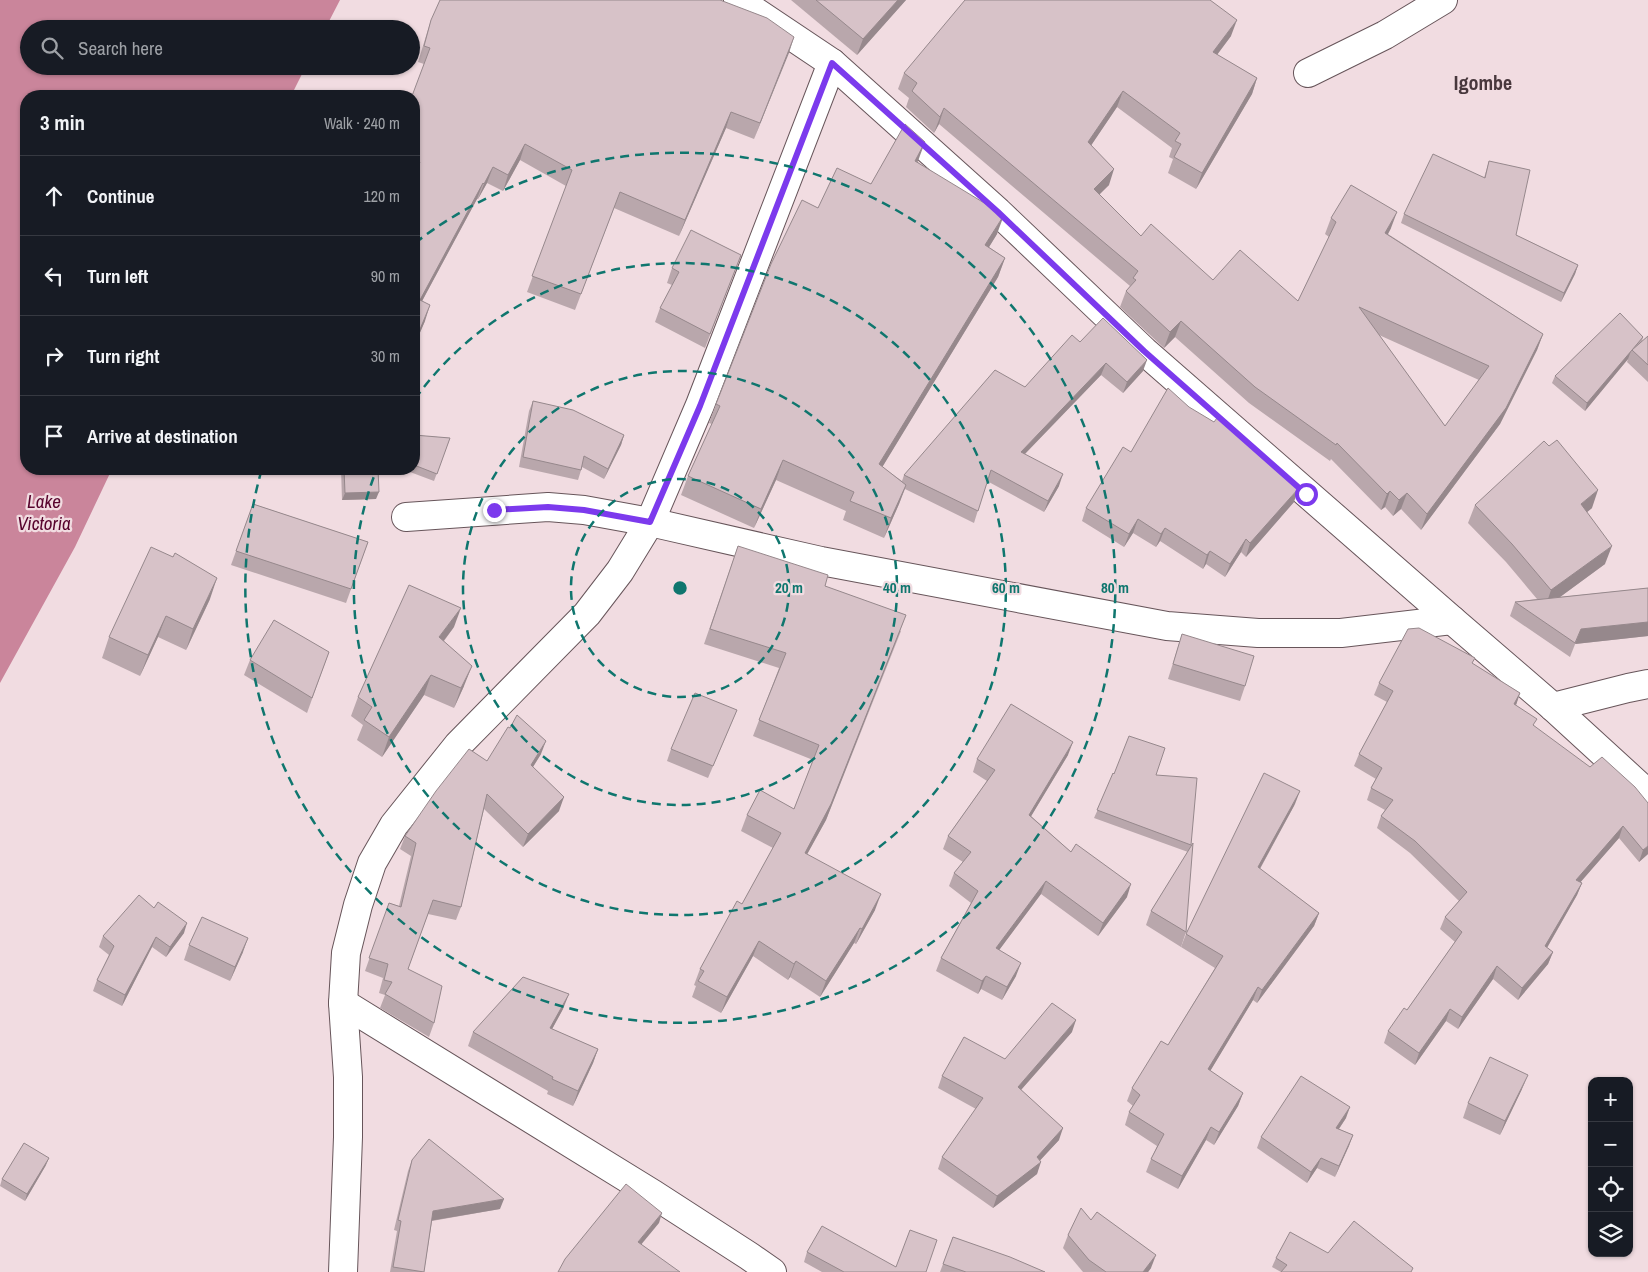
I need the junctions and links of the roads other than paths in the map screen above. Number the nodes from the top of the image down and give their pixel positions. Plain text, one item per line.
1 (738, 0) edge
2 (1443, 0) edge
3 (832, 63) junction
4 (1308, 73) dead end
5 (406, 517) dead end
6 (650, 522) junction
7 (1452, 620) junction
8 (1648, 684) edge
9 (1553, 707) junction
10 (1648, 794) edge
11 (343, 1003) junction
12 (343, 1272) edge
13 (772, 1272) edge

1 - 3 street
2 - 4 street
3 - 6 street
3 - 7 street
5 - 6 street
6 - 7 street
6 - 11 street
7 - 9 street
8 - 9 street
9 - 10 street
11 - 12 street
11 - 13 street

